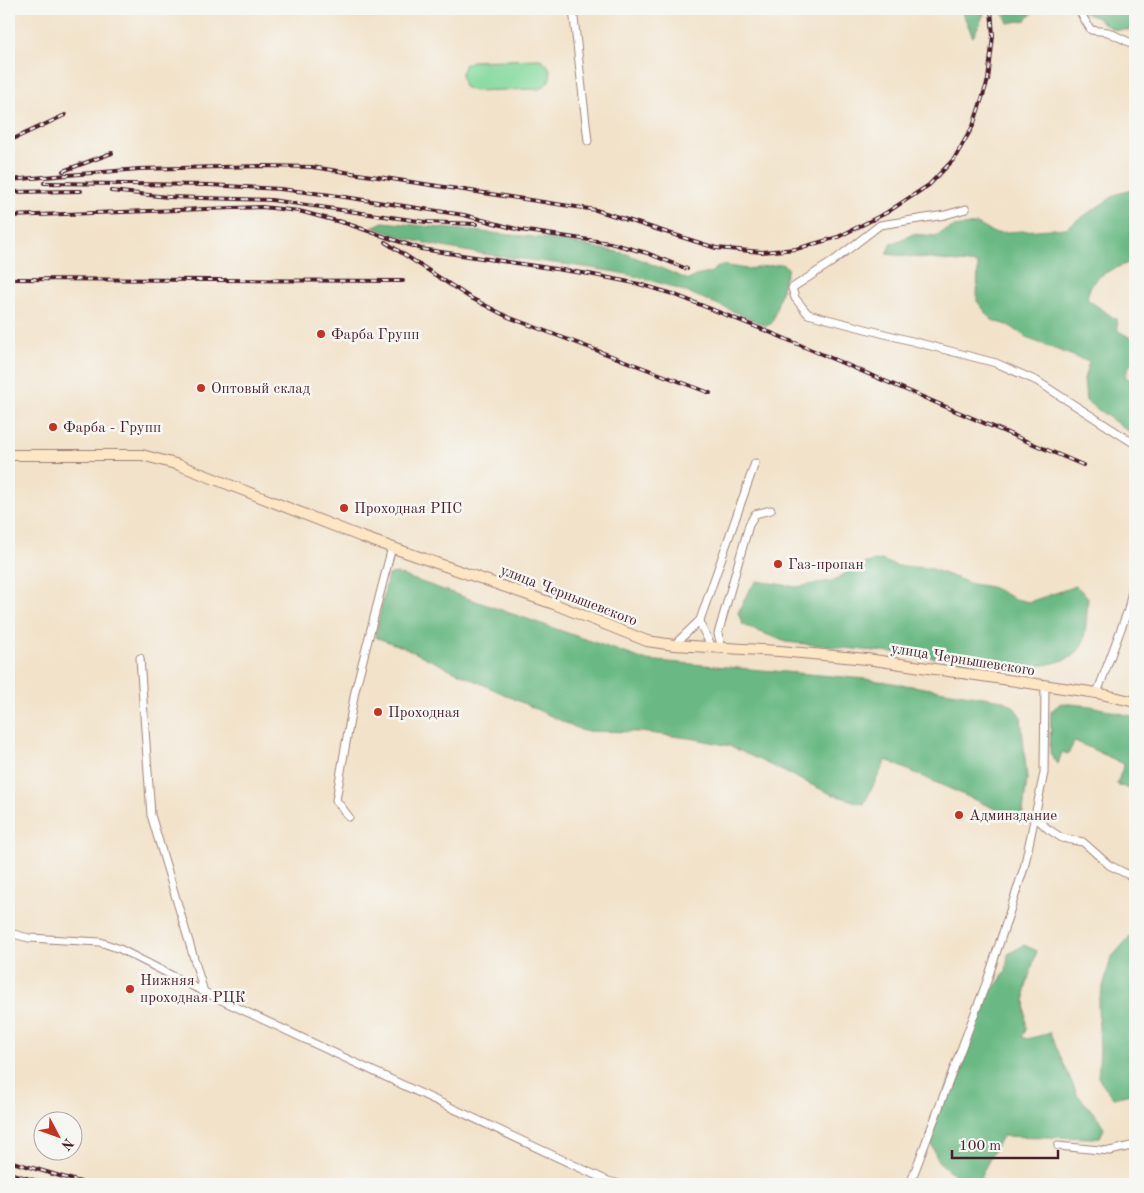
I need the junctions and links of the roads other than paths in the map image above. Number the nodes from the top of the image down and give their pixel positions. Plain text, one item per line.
1 (573, 9) edge
2 (1078, 9) edge
3 (1135, 45) edge
4 (588, 141) dead end
5 (966, 209) dead end
6 (1135, 444) edge
7 (9, 455) edge
8 (755, 463) dead end
9 (771, 510) dead end
10 (392, 547) junction
11 (1135, 576) edge
12 (700, 620) junction
13 (674, 645) junction
14 (717, 647) junction
15 (140, 658) dead end
16 (1045, 686) junction
17 (1097, 694) junction
18 (1135, 702) edge
19 (349, 817) dead end
20 (1036, 818) junction
21 (1135, 878) edge
22 (9, 933) edge
23 (204, 992) junction
24 (1135, 1145) edge
25 (1058, 1146) dead end
26 (620, 1184) edge
27 (910, 1184) edge

1 - 4 street
2 - 3 street
5 - 6 street
7 - 10 main road, улица Чернышевского
8 - 12 street
9 - 14 street
10 - 13 main road, улица Чернышевского
10 - 19 street
11 - 17 street
12 - 13 street
12 - 14 street
13 - 14 main road, улица Чернышевского
14 - 16 main road, улица Чернышевского
15 - 23 street
16 - 17 main road, улица Чернышевского
16 - 20 street
17 - 18 main road, улица Чернышевского
20 - 21 street
20 - 27 street
22 - 23 street
23 - 26 street
24 - 25 street

